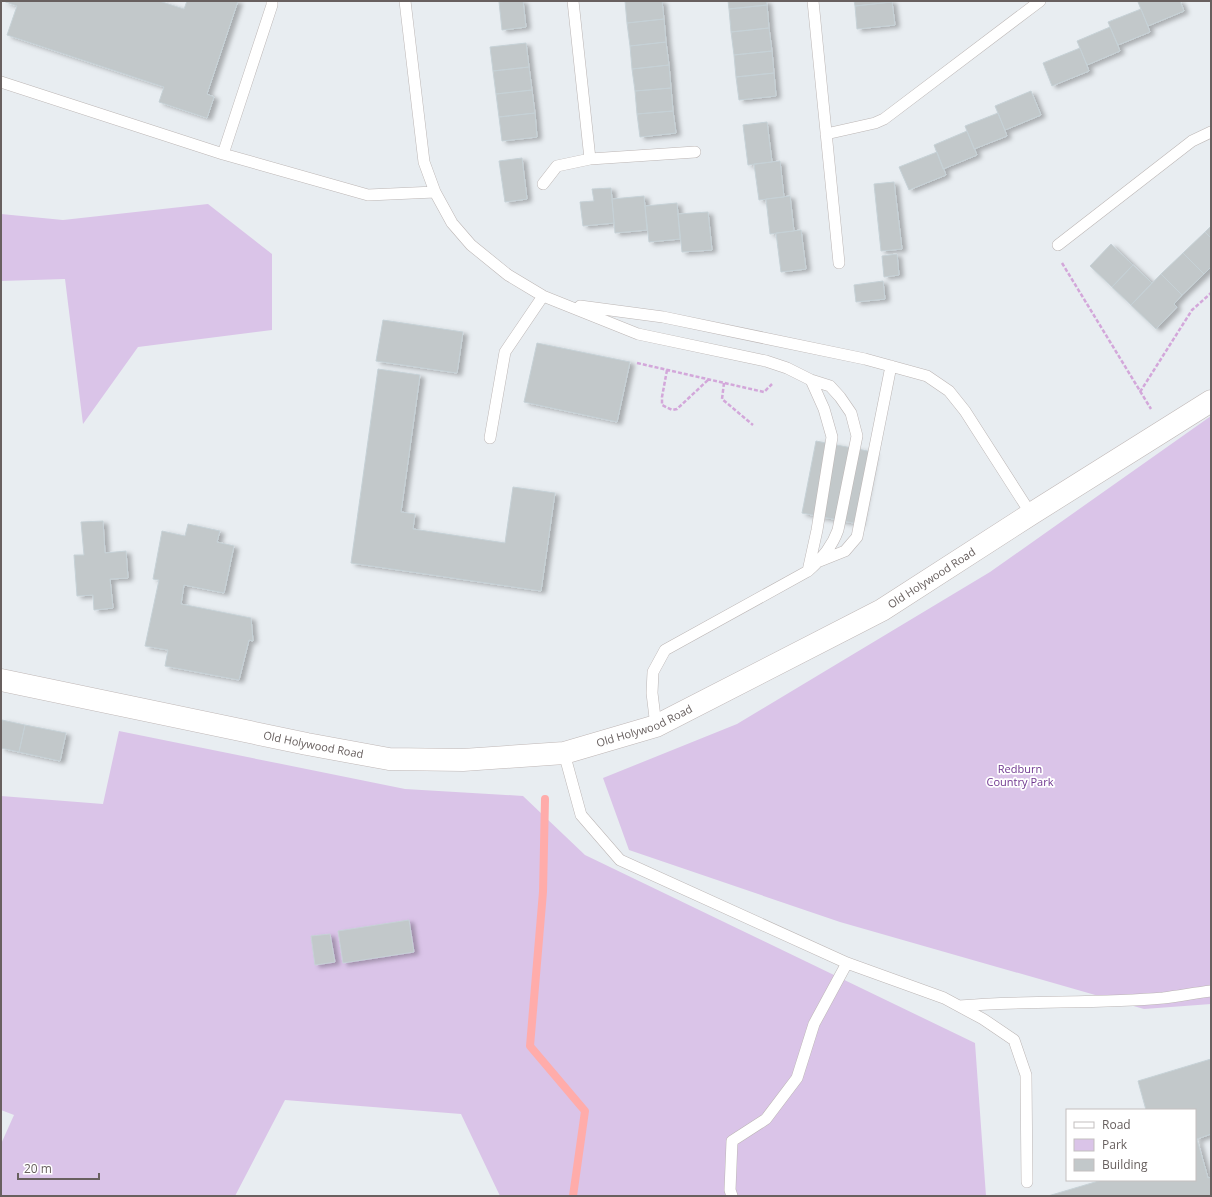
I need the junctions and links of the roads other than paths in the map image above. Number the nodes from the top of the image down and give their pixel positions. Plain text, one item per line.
1 (272, 1) edge
2 (405, 1) edge
3 (573, 1) edge
4 (813, 1) edge
5 (1040, 1) edge
6 (1, 82) edge
7 (1211, 132) edge
8 (826, 134) junction
9 (695, 152) dead end
10 (223, 154) junction
11 (590, 160) junction
12 (543, 184) dead end
13 (435, 192) junction
14 (1058, 245) road end
15 (839, 263) dead end
16 (543, 296) junction
17 (564, 304) junction
18 (891, 366) junction
19 (811, 380) junction
20 (1211, 401) edge
21 (490, 438) dead end
22 (1031, 514) junction
23 (820, 561) junction
24 (808, 571) junction
25 (1, 680) edge
26 (656, 726) junction
27 (564, 753) junction
28 (846, 963) junction
29 (1211, 991) edge
30 (958, 1006) junction
31 (1026, 1182) dead end
32 (732, 1196) edge

1 - 10 lane
2 - 13 lane
3 - 11 lane
4 - 8 lane
5 - 8 lane
6 - 10 lane
7 - 14 lane
8 - 15 lane
9 - 11 lane
10 - 13 lane
11 - 12 lane
13 - 16 lane
16 - 17 lane
16 - 21 lane
17 - 18 lane
17 - 19 lane
18 - 22 lane
18 - 23 lane
19 - 23 lane
19 - 24 lane
20 - 22 street, Old Holywood Road
22 - 26 street, Old Holywood Road
23 - 24 lane
24 - 26 lane
25 - 27 street, Old Holywood Road
26 - 27 street, Old Holywood Road
27 - 28 lane
28 - 30 lane
28 - 32 lane
29 - 30 lane
30 - 31 lane

